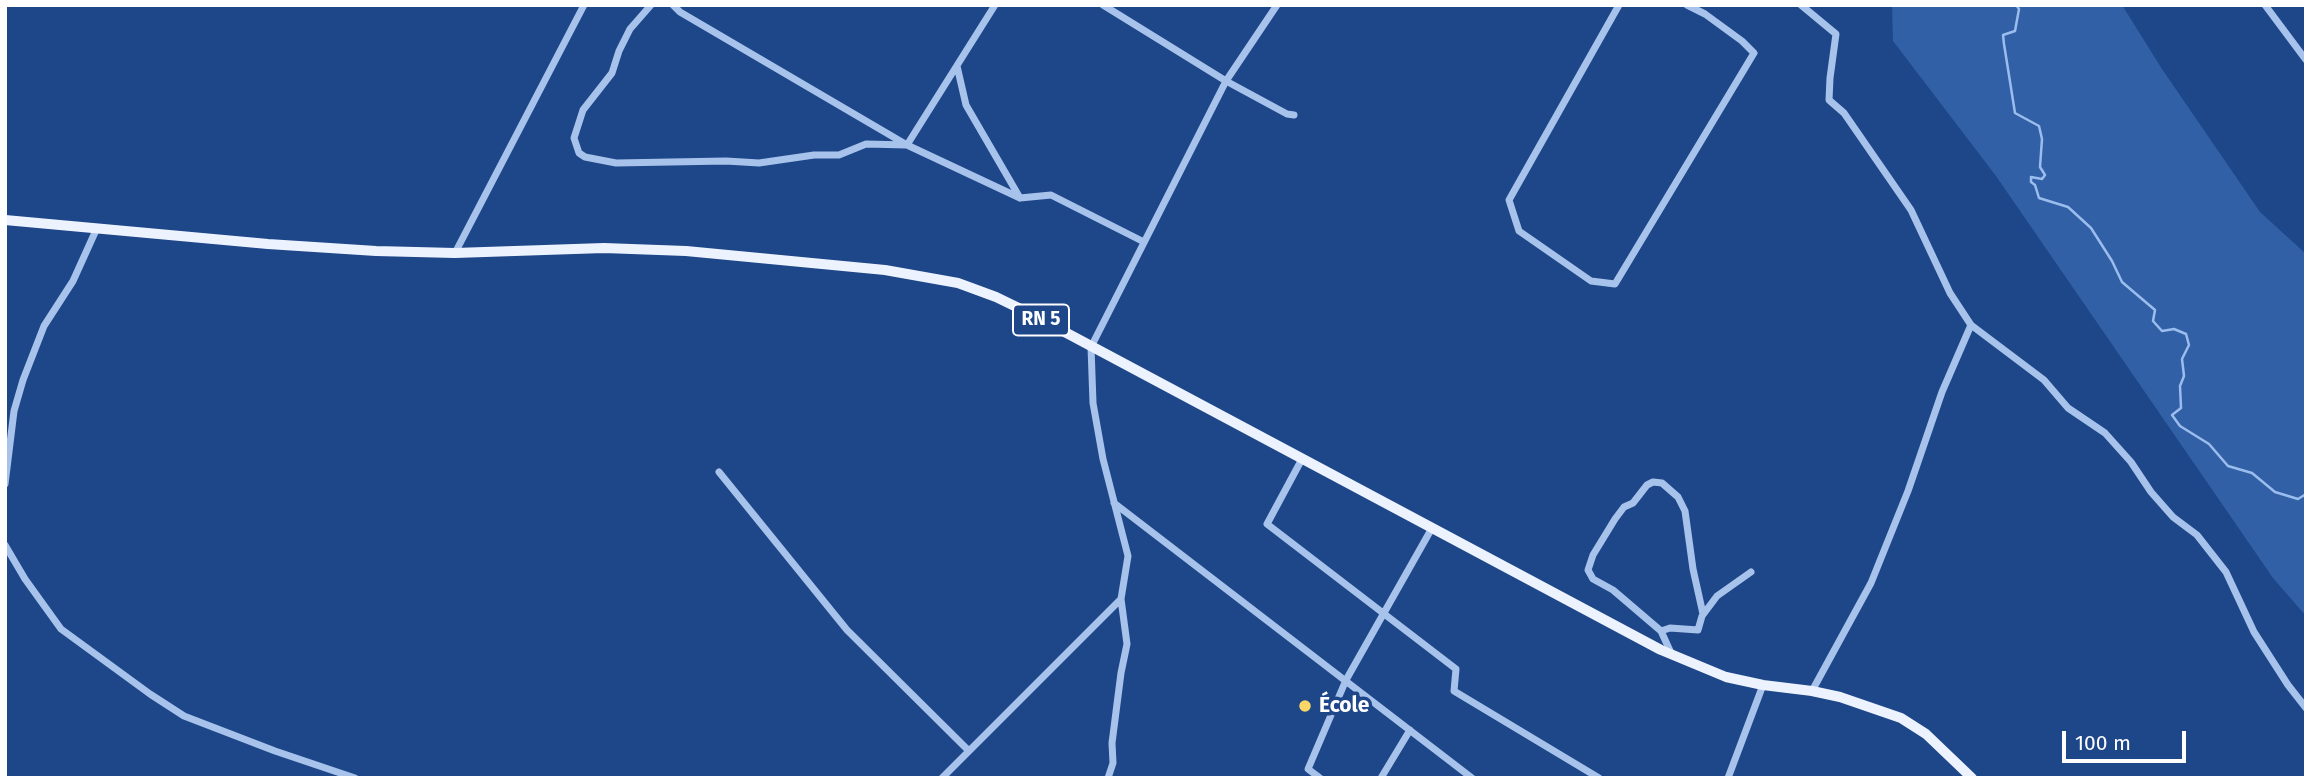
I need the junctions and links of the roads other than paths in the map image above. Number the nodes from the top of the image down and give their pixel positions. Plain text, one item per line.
1 (584, 5) edge
2 (651, 5) edge
3 (673, 5) edge
4 (995, 5) edge
5 (1103, 5) edge
6 (1277, 5) edge
7 (1619, 5) edge
8 (1687, 5) edge
9 (1801, 5) edge
10 (2265, 5) edge
11 (2306, 60) edge
12 (957, 66) junction
13 (1226, 81) junction
14 (1294, 115) dead end
15 (907, 145) junction
16 (1020, 198) junction
17 (5, 220) edge
18 (97, 228) junction
19 (1144, 242) junction
20 (455, 253) junction
21 (1971, 325) junction
22 (1091, 346) junction
23 (1302, 459) junction
24 (719, 472) dead end
25 (5, 484) edge
26 (1114, 502) junction
27 (1432, 528) junction
28 (5, 545) edge
29 (1751, 572) dead end
30 (1121, 599) junction
31 (1384, 614) junction
32 (1703, 614) junction
33 (1661, 631) junction
34 (1671, 654) junction
35 (1346, 680) junction
36 (1763, 685) junction
37 (1812, 691) junction
38 (2306, 708) edge
39 (1410, 730) junction
40 (969, 751) junction
41 (355, 778) edge
42 (942, 778) edge
43 (1108, 778) edge
44 (1320, 778) edge
45 (1381, 778) edge
46 (1472, 778) edge
47 (1599, 778) edge
48 (1728, 778) edge
49 (1972, 778) edge

1 - 20 street
2 - 15 street
3 - 15 street
4 - 12 street
5 - 13 street
6 - 13 street
7 - 8 street
9 - 21 street
10 - 11 street
12 - 15 street
12 - 16 street
13 - 14 street
13 - 19 street
15 - 16 street
16 - 19 street
17 - 18 main road, RN 5
18 - 20 main road, RN 5
18 - 25 street
19 - 22 street
20 - 22 main road, RN 5
21 - 37 street
21 - 38 street
22 - 23 main road, RN 5
22 - 26 street
23 - 27 main road, RN 5
23 - 31 street
24 - 40 street
26 - 30 street
26 - 35 street
27 - 31 street
27 - 34 main road, RN 5
28 - 41 street
29 - 32 street
30 - 40 street
30 - 43 street
31 - 35 street
31 - 47 street
32 - 33 street
32 - 33 street
33 - 34 street
34 - 36 main road, RN 5
35 - 39 street
35 - 44 street
36 - 37 main road, RN 5
36 - 48 street
37 - 49 main road, RN 5
39 - 45 street
39 - 46 street
40 - 42 street

